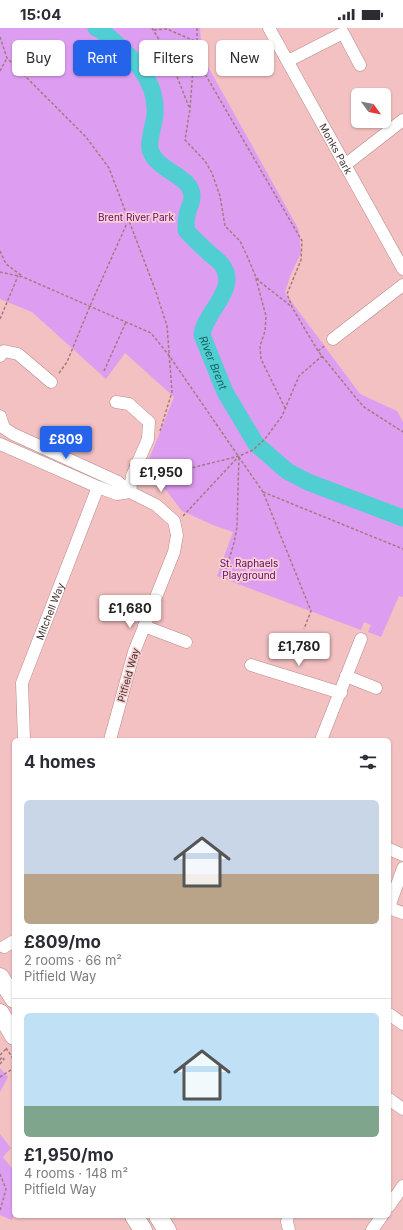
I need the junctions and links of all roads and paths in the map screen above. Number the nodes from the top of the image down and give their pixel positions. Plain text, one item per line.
1 (198, 28) edge
2 (269, 28) edge
3 (153, 29) edge
4 (342, 31) edge
5 (0, 37) edge
6 (192, 40) edge
7 (197, 40) edge
8 (7, 58) junction
9 (288, 61) junction
10 (360, 65) dead end
11 (0, 71) edge
12 (192, 76) edge
13 (206, 76) edge
14 (190, 108) junction
15 (403, 120) edge
16 (345, 165) junction
17 (128, 221) junction
18 (0, 251) edge
19 (403, 269) edge
20 (0, 272) edge
21 (255, 275) junction
22 (18, 276) junction
23 (23, 277) junction
24 (403, 285) edge
25 (90, 306) junction
26 (293, 309) junction
27 (0, 319) edge
28 (126, 322) junction
29 (333, 339) dead end
30 (168, 354) junction
31 (0, 356) edge
32 (322, 356) junction
33 (104, 371) dead end
34 (51, 382) joint
35 (116, 402) dead end
36 (285, 408) junction
37 (0, 416) edge
38 (403, 432) edge
39 (158, 436) dead end
40 (0, 444) edge
41 (239, 456) junction
42 (152, 458) dead end
43 (98, 486) junction
44 (130, 492) junction
45 (263, 492) junction
46 (174, 521) junction
47 (403, 549) edge
48 (226, 569) dead end
49 (144, 626) junction
50 (304, 629) dead end
51 (361, 639) dead end
52 (186, 642) dead end
53 (251, 665) dead end
54 (346, 676) junction
55 (376, 688) dead end
56 (341, 693) junction
57 (24, 738) edge
58 (111, 738) edge
59 (322, 738) edge
60 (391, 850) edge
61 (403, 855) edge
62 (403, 868) edge
63 (391, 901) edge
64 (391, 908) edge
65 (403, 913) edge
66 (0, 976) edge
67 (12, 997) edge
68 (0, 1013) edge
69 (391, 1015) edge
70 (403, 1024) edge
71 (8, 1045) edge
72 (0, 1055) edge
73 (12, 1055) edge
74 (0, 1060) edge
75 (0, 1064) edge
76 (12, 1069) edge
77 (0, 1077) edge
78 (391, 1100) edge
79 (403, 1109) edge
80 (0, 1174) edge
81 (403, 1186) edge
82 (391, 1203) edge
83 (0, 1211) edge
84 (135, 1218) edge
85 (159, 1218) edge
86 (288, 1218) edge
87 (381, 1218) edge
88 (144, 1230) edge
89 (167, 1230) edge
90 (289, 1230) edge
91 (372, 1230) edge

1 - 7 path
2 - 9 street, Monks Park
3 - 6 path
3 - 14 path
4 - 9 street
4 - 10 street
5 - 8 path
8 - 11 path
8 - 17 path
9 - 16 street, Monks Park
12 - 14 path
13 - 26 path
14 - 21 path
15 - 16 street
16 - 19 street, Monks Park
17 - 25 path
17 - 30 path
18 - 23 path
20 - 22 path
21 - 26 path
21 - 36 path
22 - 23 path
22 - 27 path
23 - 25 path
24 - 29 street
25 - 28 path
25 - 34 path
26 - 32 path
28 - 30 path
28 - 33 path
30 - 39 path
30 - 41 path
31 - 34 street
32 - 36 path
32 - 38 path
35 - 44 street
36 - 41 path
37 - 44 street
40 - 43 street
41 - 42 path
41 - 45 path
41 - 46 path
41 - 48 path
43 - 44 street
43 - 57 street, Mitchell Way
44 - 46 street
45 - 47 path
45 - 50 path
46 - 49 street, Pitfield Way
49 - 52 street
49 - 58 street, Pitfield Way
51 - 54 street
53 - 56 street
54 - 55 street
54 - 56 street
56 - 59 street
60 - 61 street
62 - 63 street
64 - 65 street
66 - 67 highway
68 - 71 highway
69 - 70 street
71 - 72 path
71 - 73 path
74 - 75 path
76 - 77 path
78 - 79 street
80 - 83 path
81 - 82 street
84 - 88 highway
85 - 89 highway
86 - 90 street
87 - 91 street

